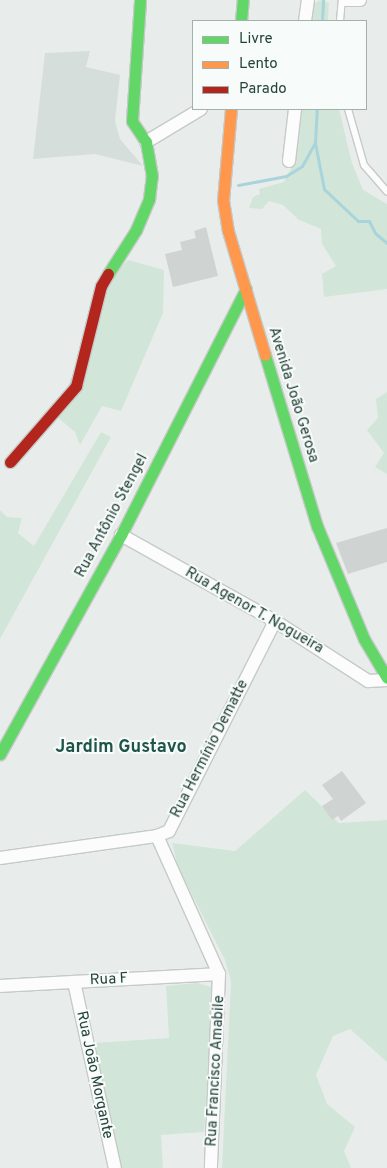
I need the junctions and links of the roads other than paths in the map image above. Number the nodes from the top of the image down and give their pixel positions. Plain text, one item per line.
1 (140, 0) edge
2 (243, 0) edge
3 (308, 0) edge
4 (343, 0) edge
5 (360, 0) edge
6 (240, 20) edge
7 (305, 20) edge
8 (340, 20) edge
9 (199, 110) edge
10 (231, 110) edge
11 (295, 110) edge
12 (348, 110) edge
13 (146, 142) junction
14 (289, 162) dead end
15 (387, 191) edge
16 (246, 289) junction
17 (10, 462) dead end
18 (121, 535) junction
19 (275, 621) junction
20 (387, 679) edge
21 (0, 754) edge
22 (158, 836) junction
23 (0, 858) edge
24 (219, 974) junction
25 (74, 982) junction
26 (0, 986) edge
27 (115, 1168) edge
28 (211, 1168) edge

1 - 13 street
2 - 6 street
3 - 7 street
4 - 5 street
4 - 8 lane
9 - 13 street
10 - 16 street, Avenida João Gerosa
11 - 14 street
12 - 15 lane
13 - 17 street
16 - 18 street, Rua Antônio Stengel
16 - 20 street, Avenida João Gerosa
18 - 19 street, Rua Agenor T. Nogueira
18 - 21 street, Rua Antônio Stengel
19 - 20 street, Rua Agenor T. Nogueira
19 - 22 street, Rua Hermínio Dematte
22 - 23 street
22 - 24 street, Rua Francisco Amabile
24 - 25 street, Rua F
24 - 28 street, Rua Francisco Amabile
25 - 26 street, Rua F
25 - 27 street, Rua João Morgante

